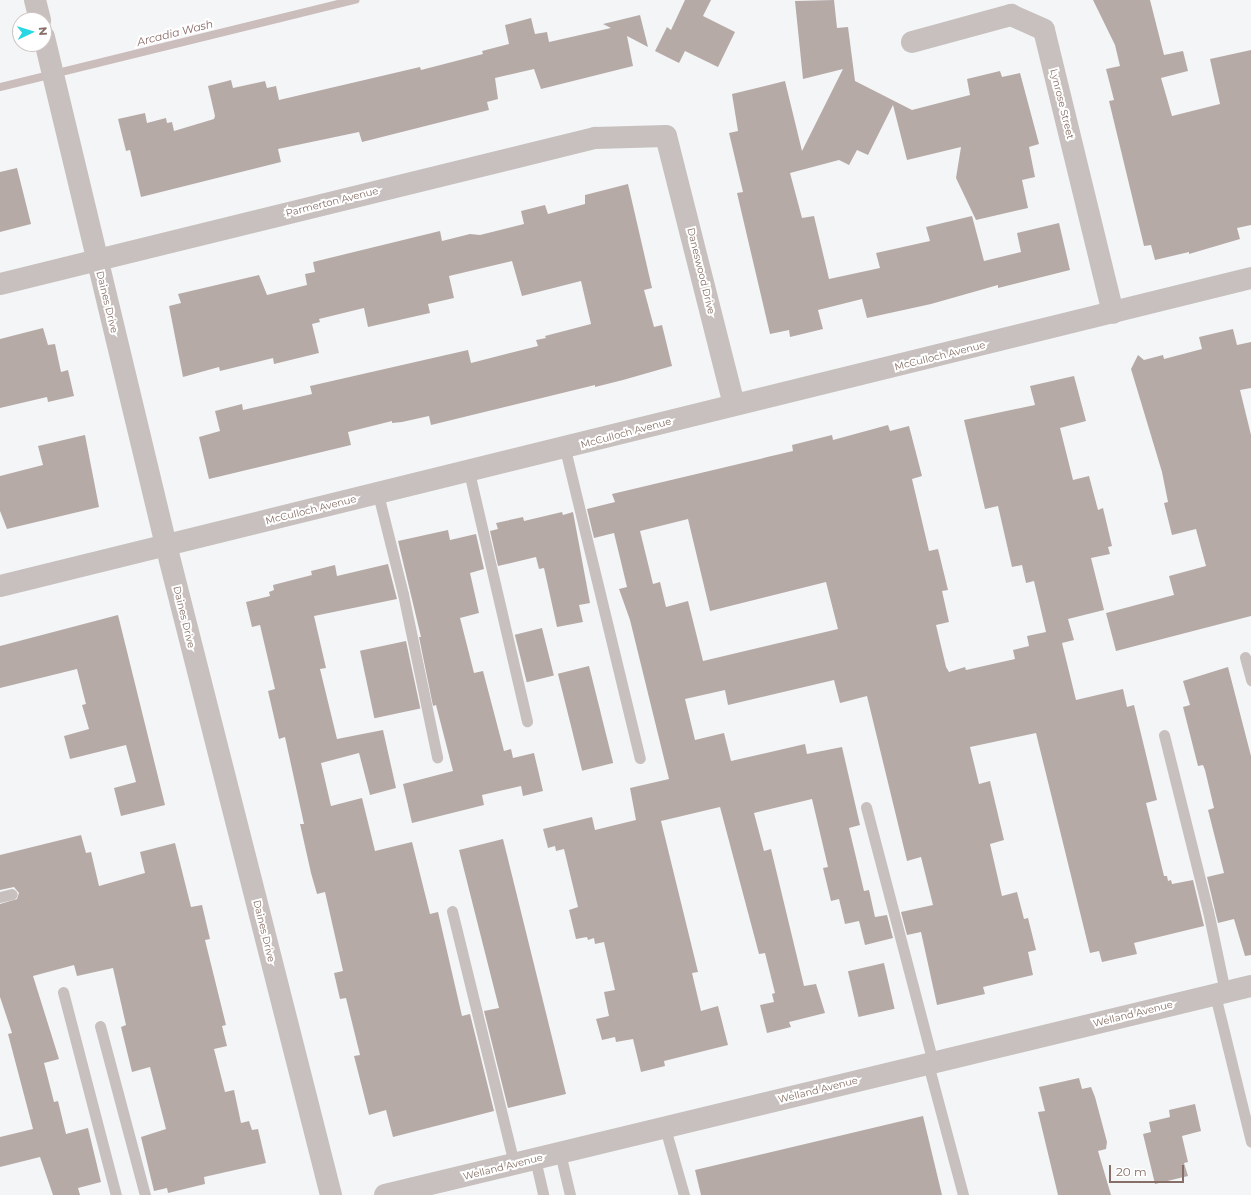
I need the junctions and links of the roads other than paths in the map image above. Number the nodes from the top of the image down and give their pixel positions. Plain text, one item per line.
1 (34, 0) edge
2 (38, 12) edge
3 (912, 42) dead end
4 (48, 52) edge
5 (666, 136) joint
6 (96, 260) junction
7 (1251, 278) edge
8 (0, 284) edge
9 (1114, 313) junction
10 (734, 405) junction
11 (565, 449) junction
12 (469, 472) junction
13 (378, 494) junction
14 (166, 545) junction
15 (0, 586) edge
16 (1246, 657) dead end
17 (1251, 680) edge
18 (526, 721) dead end
19 (1164, 735) dead end
20 (438, 757) dead end
21 (640, 758) dead end
22 (866, 807) dead end
23 (12, 894) dead end
24 (0, 897) edge
25 (452, 911) dead end
26 (1251, 986) edge
27 (63, 992) dead end
28 (1220, 993) junction
29 (100, 1026) dead end
30 (930, 1063) junction
31 (665, 1128) junction
32 (1251, 1142) edge
33 (560, 1153) junction
34 (535, 1159) junction
35 (514, 1164) junction
36 (116, 1195) edge
37 (145, 1195) edge
38 (330, 1195) edge
39 (385, 1195) edge
40 (543, 1195) edge
41 (570, 1195) edge
42 (684, 1195) edge
43 (963, 1195) edge

1 - 2 street
3 - 9 street, Lynrose Street
4 - 6 street, Daines Drive
5 - 6 street, Parmerton Avenue
5 - 10 street, Daneswood Drive
6 - 8 street, Parmerton Avenue
6 - 14 street, Daines Drive
7 - 9 street, McCulloch Avenue
9 - 10 street, McCulloch Avenue
10 - 11 street, McCulloch Avenue
11 - 12 street, McCulloch Avenue
11 - 21 lane
12 - 13 street, McCulloch Avenue
12 - 18 lane
13 - 14 street, McCulloch Avenue
13 - 20 lane
14 - 15 street, McCulloch Avenue
14 - 38 street, Daines Drive
16 - 17 lane
19 - 28 lane
22 - 30 lane
23 - 24 lane
25 - 35 lane
26 - 28 street, Welland Avenue
27 - 36 lane
28 - 30 street, Welland Avenue
28 - 32 lane
29 - 37 lane
30 - 31 street, Welland Avenue
30 - 43 lane
31 - 33 street, Welland Avenue
31 - 42 lane
33 - 34 street, Welland Avenue
33 - 41 lane
34 - 35 street, Welland Avenue
34 - 40 lane
35 - 39 street, Welland Avenue

